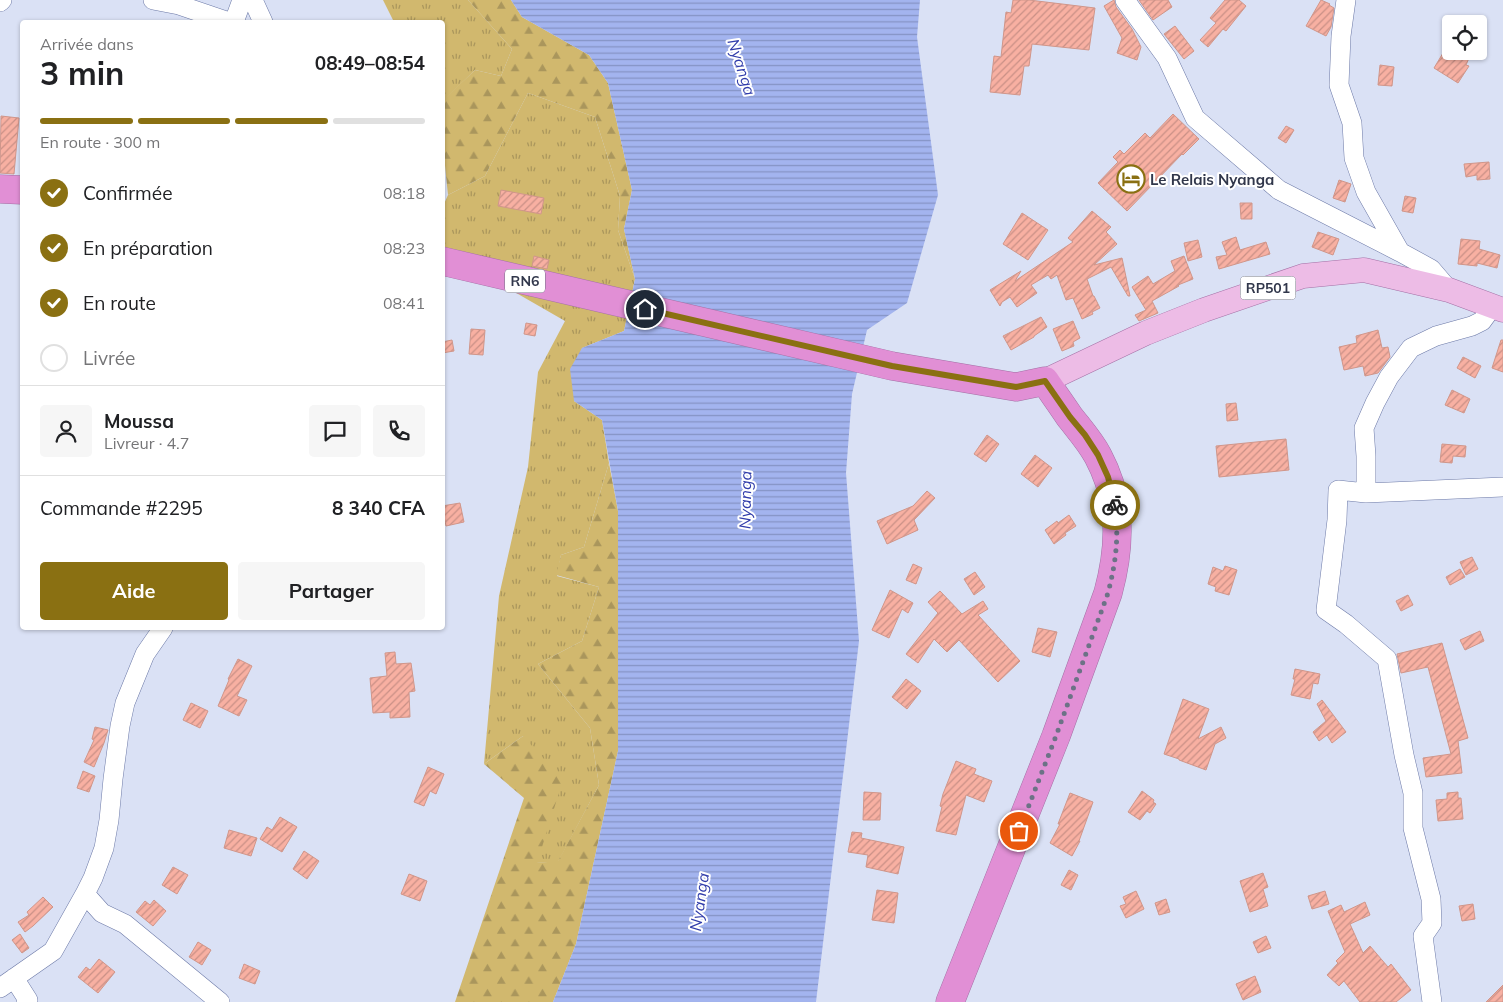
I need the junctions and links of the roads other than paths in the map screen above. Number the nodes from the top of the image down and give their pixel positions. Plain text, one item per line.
1 (153, 0) edge
2 (242, 0) edge
3 (253, 0) edge
4 (1125, 0) edge
5 (1346, 0) edge
6 (223, 20) edge
7 (235, 20) edge
8 (262, 20) edge
9 (0, 189) edge
10 (20, 190) edge
11 (1400, 252) junction
12 (445, 263) edge
13 (1449, 290) junction
14 (1498, 308) edge
15 (1045, 381) junction
16 (1503, 486) edge
17 (1366, 493) junction
18 (162, 630) edge
19 (85, 894) junction
20 (7, 983) edge
21 (26, 1002) edge
22 (220, 1002) edge
23 (950, 1002) edge
24 (1432, 1002) edge

1 - 6 street
2 - 7 street
3 - 8 street
4 - 11 street
5 - 11 street
9 - 10 highway
11 - 13 street
12 - 15 highway, RN6
13 - 14 main road, RP501
13 - 15 main road, RP501
14 - 17 street
15 - 23 highway
16 - 17 street
17 - 24 street
18 - 19 street
19 - 20 street
19 - 22 street
20 - 21 street

